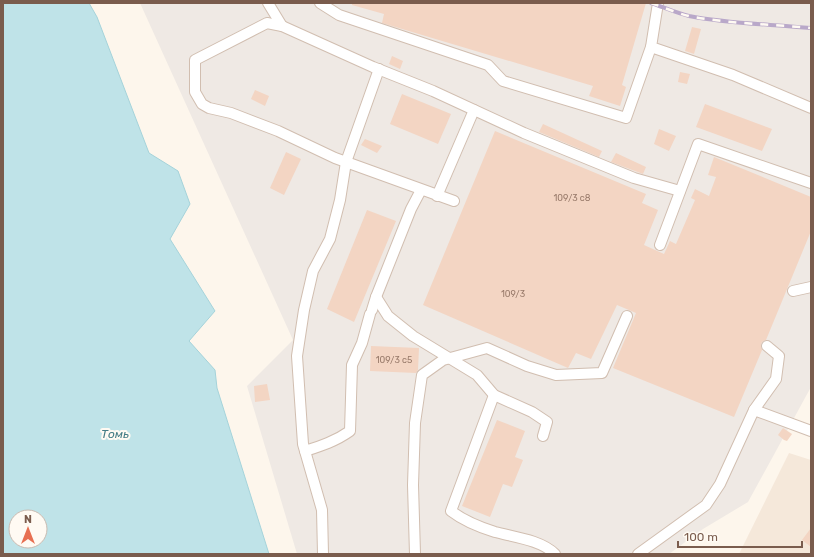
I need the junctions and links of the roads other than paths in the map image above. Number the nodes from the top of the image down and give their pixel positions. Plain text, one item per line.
1 (268, 3) edge
2 (320, 3) edge
3 (658, 3) edge
4 (282, 26) junction
5 (651, 47) junction
6 (379, 69) junction
7 (811, 108) edge
8 (474, 110) junction
9 (346, 162) junction
10 (811, 183) edge
11 (422, 190) junction
12 (680, 191) junction
13 (437, 196) junction
14 (454, 201) dead end
15 (660, 245) dead end
16 (811, 287) edge
17 (794, 291) dead end
18 (376, 297) junction
19 (627, 316) dead end
20 (766, 346) dead end
21 (450, 358) junction
22 (494, 395) junction
23 (754, 410) junction
24 (811, 431) edge
25 (543, 436) dead end
26 (305, 451) junction
27 (323, 554) edge
28 (415, 554) edge
29 (555, 554) edge
30 (638, 554) edge

1 - 4 lane
2 - 5 lane
3 - 5 lane
4 - 6 lane
4 - 9 lane
5 - 7 lane
6 - 8 lane
6 - 9 lane
8 - 12 lane
8 - 13 lane
9 - 11 lane
9 - 26 lane
10 - 12 lane
11 - 13 lane
11 - 18 lane
12 - 15 lane
13 - 14 lane
16 - 17 lane
18 - 21 lane
18 - 26 lane
19 - 21 lane
20 - 23 lane
21 - 22 lane
21 - 28 lane
22 - 25 lane
22 - 29 lane
23 - 24 lane
23 - 30 lane
26 - 27 lane

